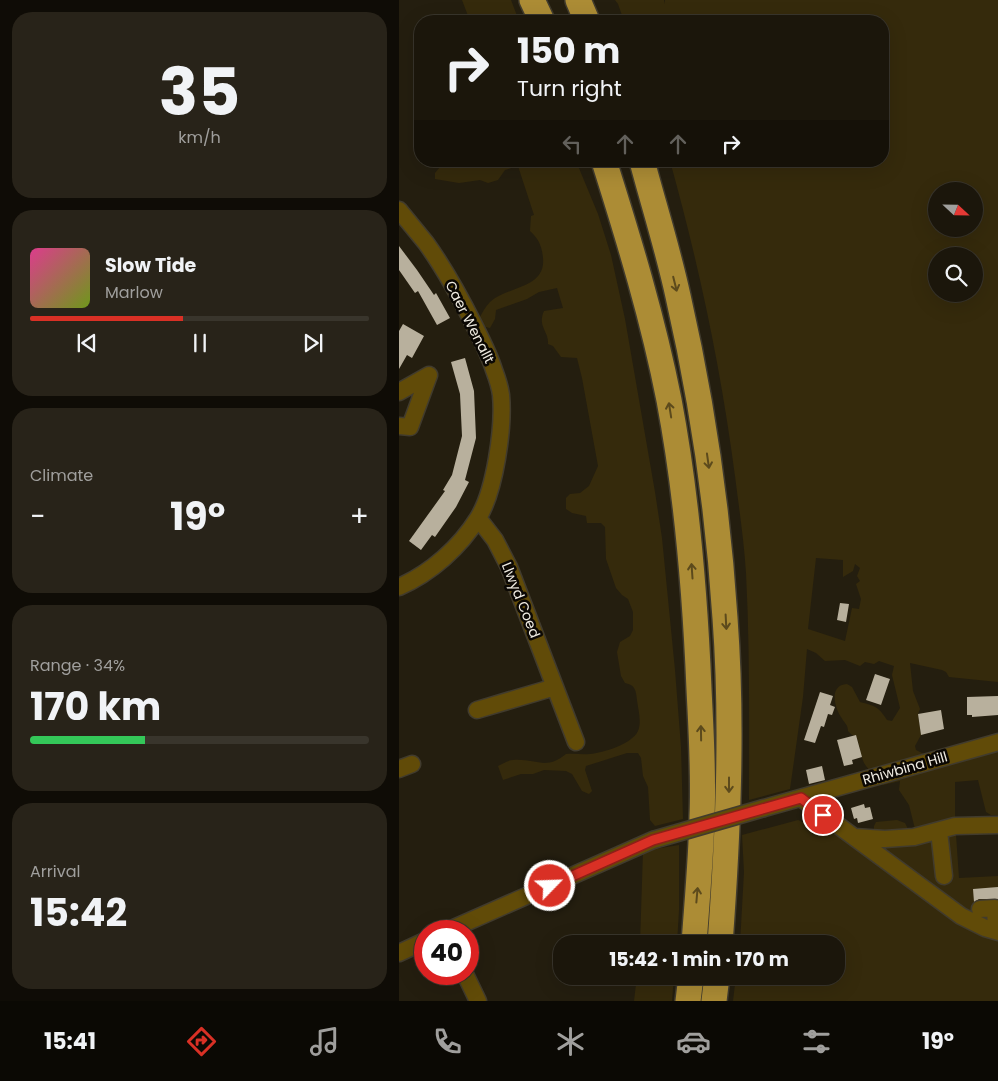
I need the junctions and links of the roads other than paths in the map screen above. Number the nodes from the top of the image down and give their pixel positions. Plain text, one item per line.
1 (532, 0) edge
2 (550, 0) edge
3 (578, 0) edge
4 (596, 0) edge
5 (539, 15) edge
6 (555, 15) edge
7 (584, 15) edge
8 (600, 15) edge
9 (607, 167) edge
10 (639, 167) edge
11 (644, 167) edge
12 (399, 210) edge
13 (663, 236) junction
14 (399, 392) edge
15 (399, 426) edge
16 (478, 518) junction
17 (399, 587) edge
18 (555, 687) junction
19 (477, 710) dead end
20 (576, 742) dead end
21 (998, 742) edge
22 (801, 798) junction
23 (998, 825) edge
24 (939, 831) junction
25 (854, 837) junction
26 (944, 876) dead end
27 (980, 909) dead end
28 (472, 920) edge
29 (997, 932) edge
30 (695, 935) edge
31 (721, 935) edge
32 (414, 946) edge
33 (399, 953) edge
34 (470, 985) edge
35 (690, 985) edge
36 (716, 985) edge
37 (477, 1001) edge
38 (688, 1001) edge
39 (714, 1001) edge

1 - 5 highway
2 - 6 highway
3 - 7 highway
4 - 8 highway
30 -> 9 highway
10 - 13 highway
11 - 13 highway
12 - 16 street, Caer Wenallt
13 -> 31 highway
14 - 15 street
16 - 17 street, Caer Wenallt
16 - 18 street, Llwyd Coed
18 - 19 street
18 - 20 street, Llwyd Coed
21 - 22 street, Rhiwbina Hill
22 - 25 street
22 - 28 street, Rhiwbina Hill, bridge
23 - 24 street
24 - 25 street
24 - 26 street
25 - 29 street
27 - 29 street
32 - 33 street
34 - 37 street
35 - 38 highway
36 - 39 highway

